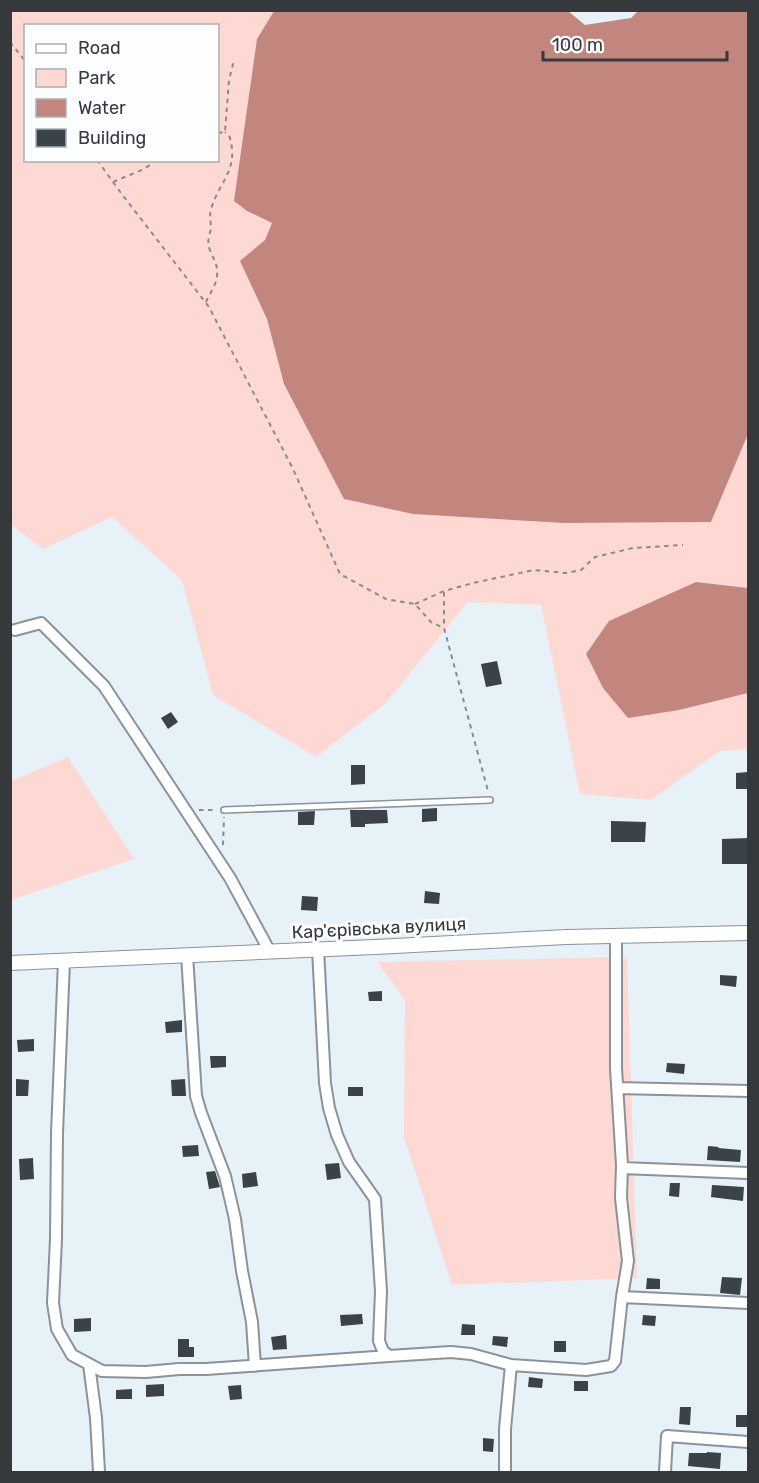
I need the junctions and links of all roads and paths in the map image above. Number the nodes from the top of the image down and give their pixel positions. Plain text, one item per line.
1 (10, 42) edge
2 (24, 60) edge
3 (234, 60) dead end
4 (225, 132) junction
5 (219, 133) edge
6 (98, 162) edge
7 (154, 162) edge
8 (113, 182) junction
9 (206, 302) junction
10 (683, 545) dead end
11 (444, 591) junction
12 (415, 604) junction
13 (444, 628) junction
14 (15, 630) dead end
15 (490, 800) joint
16 (185, 810) junction
17 (224, 810) junction
18 (222, 866) junction
19 (748, 933) edge
20 (616, 935) junction
21 (318, 949) junction
22 (270, 951) junction
23 (187, 955) junction
24 (64, 961) junction
25 (10, 963) edge
26 (617, 1088) junction
27 (748, 1091) edge
28 (622, 1168) junction
29 (748, 1173) edge
30 (622, 1297) junction
31 (748, 1304) edge
32 (388, 1356) junction
33 (89, 1364) junction
34 (511, 1365) junction
35 (255, 1366) junction
36 (748, 1442) edge
37 (99, 1473) edge
38 (505, 1473) edge
39 (665, 1473) edge

1 - 2 path
3 - 4 path
4 - 5 path
4 - 9 path
6 - 8 path
7 - 8 path
8 - 9 path
9 - 12 path
10 - 11 path
11 - 12 path
11 - 13 path
12 - 13 path
13 - 15 path
14 - 16 street
15 - 17 lane
16 - 17 path
16 - 18 street
17 - 18 path
18 - 22 street
19 - 20 street, Кар'єрівська вулиця
20 - 21 street, Кар'єрівська вулиця
20 - 26 street
21 - 22 street, Кар'єрівська вулиця
21 - 32 street
22 - 23 street, Кар'єрівська вулиця
23 - 24 street, Кар'єрівська вулиця
23 - 35 street
24 - 25 street, Кар'єрівська вулиця
24 - 33 street
26 - 27 street
26 - 28 street
28 - 29 street
28 - 30 street
30 - 31 street
30 - 34 street
32 - 34 street
32 - 35 street
33 - 35 street
33 - 37 street
34 - 38 street
36 - 39 street

